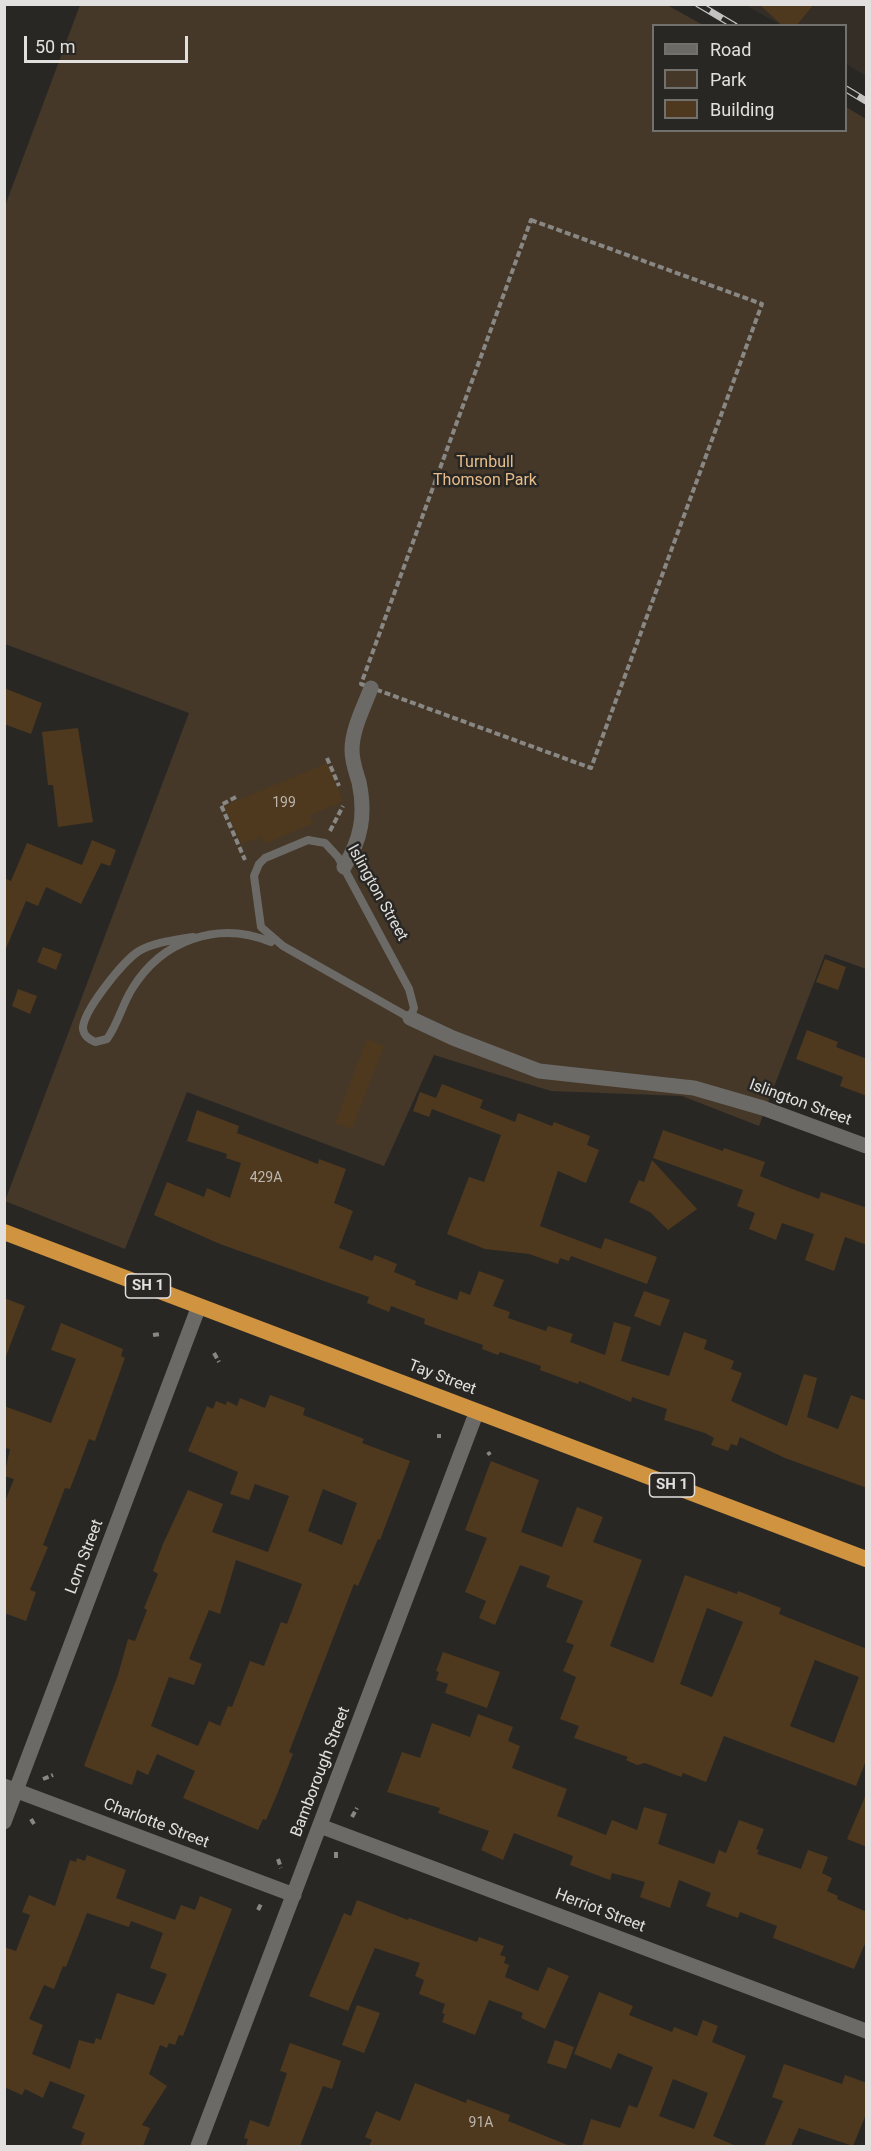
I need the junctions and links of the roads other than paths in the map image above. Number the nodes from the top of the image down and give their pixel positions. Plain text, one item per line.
1 (371, 688) road end
2 (344, 867) junction
3 (193, 937) junction
4 (283, 946) junction
5 (410, 1018) junction
6 (867, 1146) edge
7 (4, 1232) edge
8 (199, 1306) junction
9 (477, 1411) junction
10 (867, 1559) edge
11 (10, 1788) edge
12 (4, 1822) edge
13 (320, 1826) junction
14 (294, 1895) junction
15 (867, 2031) edge
16 (198, 2146) edge

1 - 2 street
2 - 4 lane, Islington Street
2 - 5 lane, Islington Street
3 - 3 lane
3 - 4 lane
4 - 5 lane, Islington Street
5 - 6 street, Islington Street
7 - 8 highway, Tay Street / SH 1
8 - 9 highway, Tay Street / SH 1
8 - 11 street, Lorn Street
9 - 10 highway, Tay Street / SH 1
9 - 13 street, Bamborough Street
11 - 12 street, Lorn Street
11 - 14 street, Charlotte Street
13 - 14 street, Bamborough Street
13 - 15 street, Herriot Street
14 - 16 street, Bamborough Street

